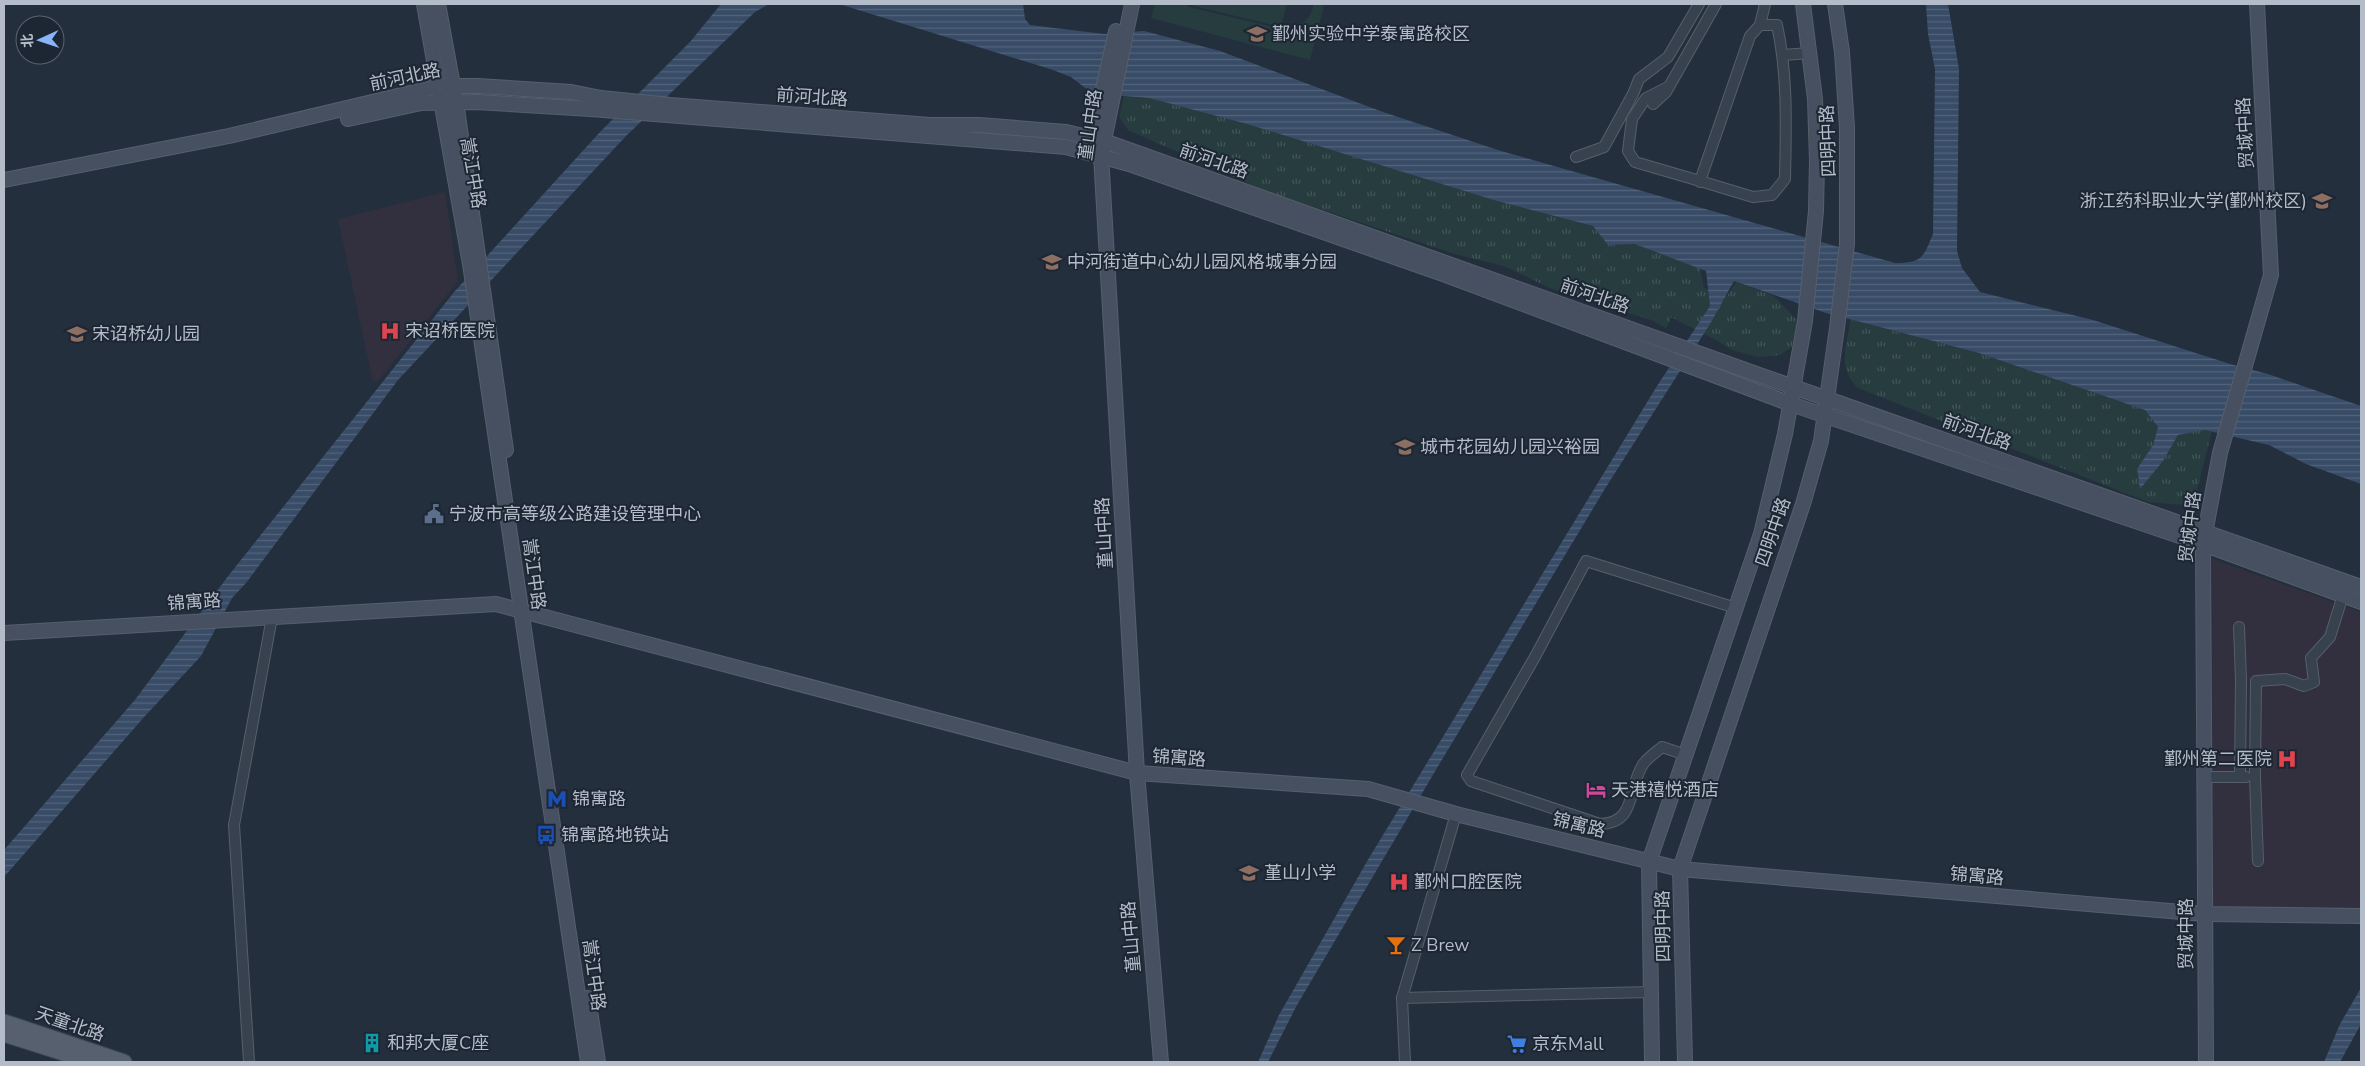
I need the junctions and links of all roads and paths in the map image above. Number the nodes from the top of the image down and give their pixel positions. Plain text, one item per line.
1 (424, 4) edge
2 (438, 4) edge
3 (1123, 4) edge
4 (1132, 4) edge
5 (1699, 4) edge
6 (1716, 4) edge
7 (1765, 4) edge
8 (1803, 4) edge
9 (1835, 4) edge
10 (2257, 4) edge
11 (1123, 24) junction
12 (1760, 25) junction
13 (1810, 53) junction
14 (1783, 55) junction
15 (446, 86) junction
16 (1668, 87) junction
17 (449, 102) junction
18 (1653, 104) dead end
19 (667, 110) junction
20 (1096, 147) junction
21 (1576, 157) dead end
22 (4, 180) edge
23 (1700, 181) junction
24 (4, 187) edge
25 (1793, 387) junction
26 (1826, 399) junction
27 (1790, 404) junction
28 (1824, 415) junction
29 (2204, 538) junction
30 (2361, 586) edge
31 (2343, 595) junction
32 (2361, 602) edge
33 (1736, 608) junction
34 (524, 611) junction
35 (272, 617) junction
36 (2239, 627) dead end
37 (4, 632) edge
38 (2241, 680) junction
39 (2256, 681) junction
40 (1686, 755) junction
41 (1137, 773) junction
42 (2204, 777) junction
43 (2240, 777) junction
44 (2254, 777) junction
45 (1456, 814) junction
46 (2258, 861) dead end
47 (1649, 862) junction
48 (1680, 869) junction
49 (2205, 914) junction
50 (2361, 916) edge
51 (1651, 992) junction
52 (1402, 998) junction
53 (4, 1022) edge
54 (4, 1034) edge
55 (92, 1062) edge
56 (124, 1062) edge
57 (249, 1062) edge
58 (588, 1062) edge
59 (598, 1062) edge
60 (1160, 1062) edge
61 (1405, 1062) edge
62 (1652, 1062) edge
63 (1685, 1062) edge
64 (2206, 1062) edge

1 - 15 main road, 嵩江中路
2 - 15 main road, 嵩江中路
3 - 11 main road, 堇山中路
4 - 11 main road, 堇山中路
5 - 21 street
6 - 16 street
7 - 12 street
8 - 13 main road, 四明中路
9 - 26 main road, 四明中路
10 - 29 main road, 贸城中路
11 - 20 main road, 堇山中路
12 - 14 street
12 - 23 street
13 - 14 street
13 - 25 main road, 四明中路
14 - 23 street
15 - 17 main road, 嵩江中路
15 - 19 main road, 前河北路
15 - 22 main road, 前河北路
16 - 18 street
16 - 23 street
17 - 19 main road, 前河北路
17 - 24 main road, 前河北路
17 - 34 main road, 嵩江中路
19 - 20 main road, 前河北路
20 - 25 main road, 前河北路
20 - 27 main road, 前河北路
20 - 41 main road, 堇山中路
25 - 26 main road, 前河北路
25 - 27 main road, 四明中路
26 - 28 main road, 四明中路
26 - 29 main road, 前河北路
27 - 28 main road, 前河北路
27 - 33 main road, 四明中路
28 - 29 main road, 前河北路
28 - 48 main road, 四明中路
29 - 30 main road, 前河北路
29 - 31 main road, 前河北路
29 - 42 main road, 贸城中路
31 - 32 main road, 前河北路
31 - 39 street
33 - 40 main road, 四明中路
33 - 40 street
34 - 35 main road, 锦寓路
34 - 41 main road, 锦寓路
34 - 58 main road, 嵩江中路
34 - 59 main road, 嵩江中路
35 - 37 main road, 锦寓路
35 - 57 street
36 - 38 street
38 - 39 street
38 - 43 street
39 - 44 street
40 - 47 main road, 四明中路
41 - 45 main road, 锦寓路
41 - 60 main road, 堇山中路
42 - 43 street
42 - 49 main road, 贸城中路
43 - 44 street
44 - 46 street
45 - 47 main road, 锦寓路
45 - 52 street
47 - 48 main road, 锦寓路
47 - 51 main road, 四明中路
48 - 49 main road, 锦寓路
48 - 63 main road, 四明中路
49 - 50 main road, 锦寓路
49 - 64 main road, 贸城中路
51 - 52 street
51 - 62 main road, 四明中路
52 - 61 street
53 - 56 main road, 天童北路
54 - 55 main road, 天童北路

